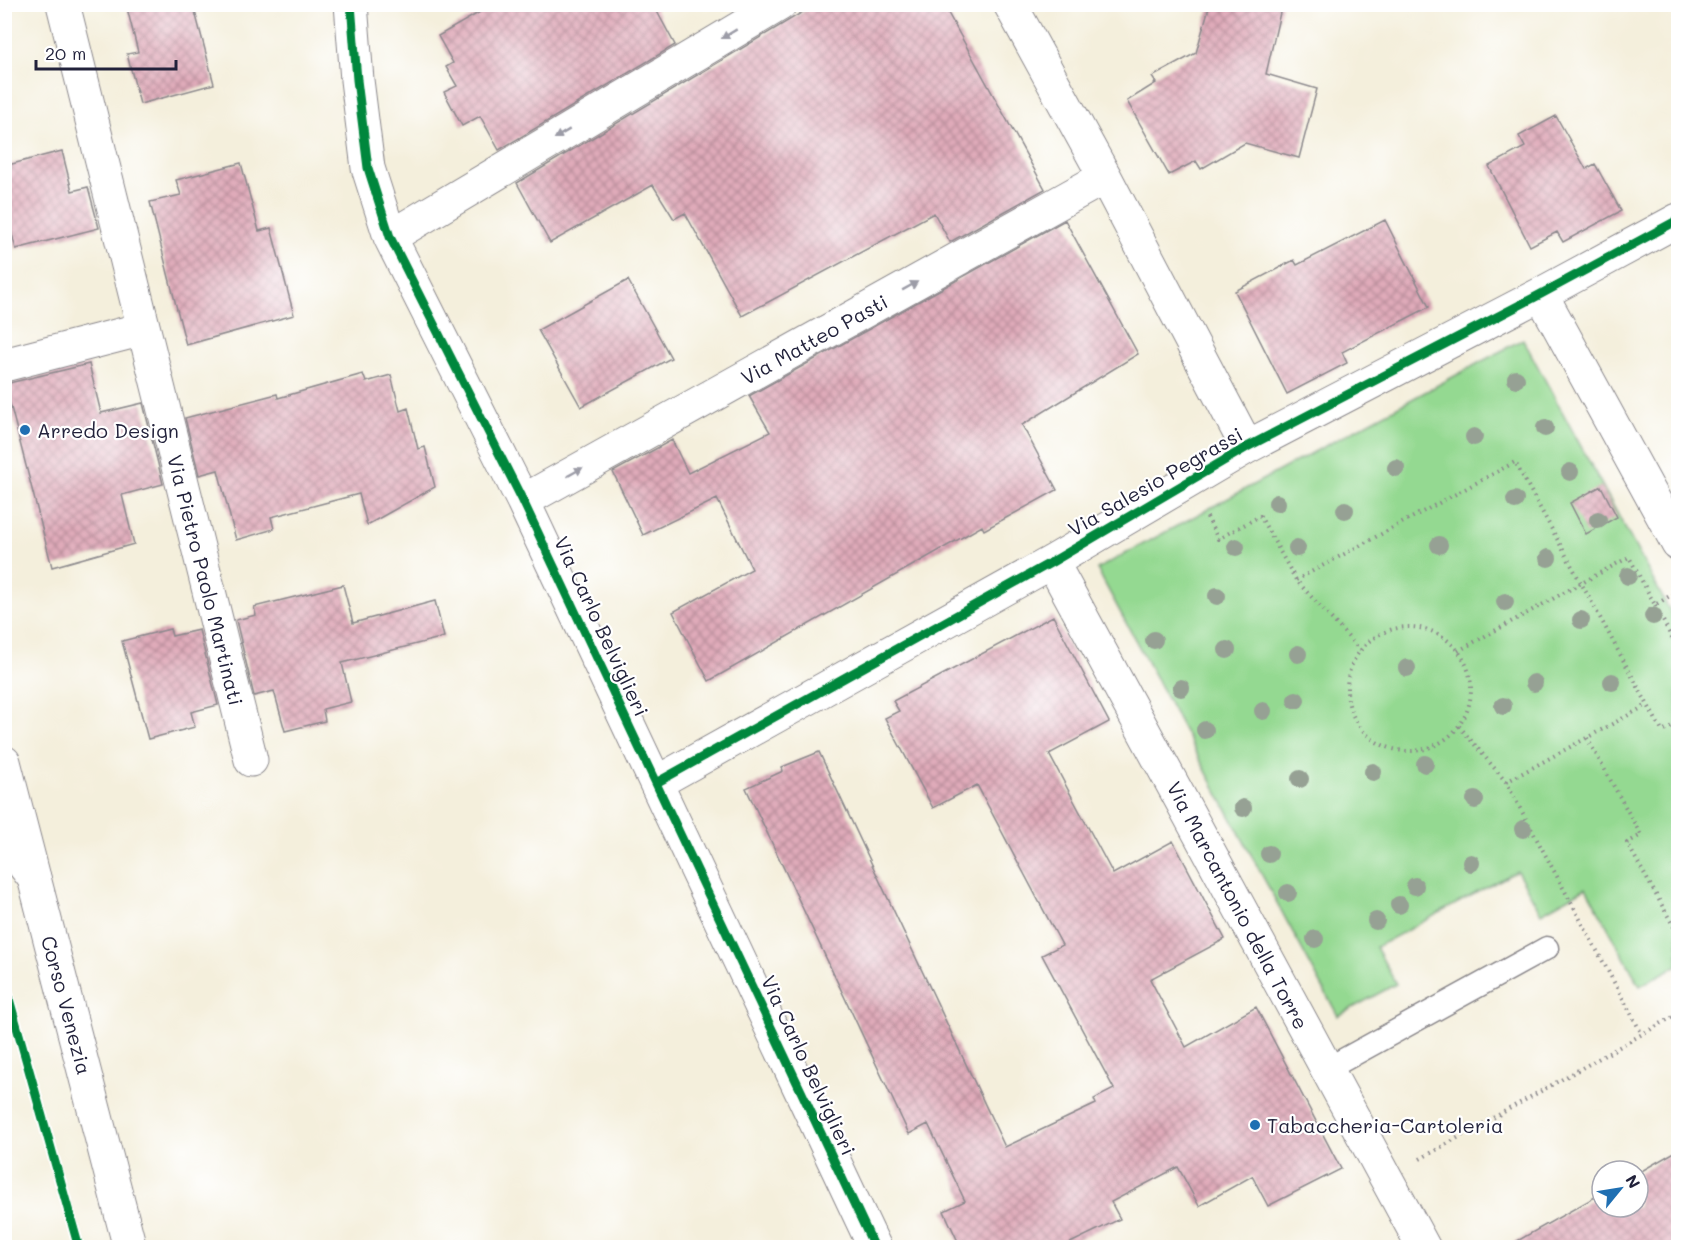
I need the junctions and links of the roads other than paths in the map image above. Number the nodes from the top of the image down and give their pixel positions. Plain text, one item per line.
1 (63, 4) edge
2 (351, 4) edge
3 (780, 4) edge
4 (1010, 4) edge
5 (1105, 177) junction
6 (1678, 220) edge
7 (390, 237) junction
8 (1541, 294) junction
9 (143, 329) junction
10 (4, 364) edge
11 (1247, 447) junction
12 (524, 501) junction
13 (1678, 544) edge
14 (1052, 562) junction
15 (251, 760) dead end
16 (4, 762) edge
17 (656, 783) junction
18 (4, 839) edge
19 (34, 878) junction
20 (1547, 948) dead end
21 (1327, 1069) junction
22 (130, 1248) edge
23 (875, 1248) edge
24 (1424, 1248) edge

1 - 9 street, Via Pietro Paolo Martinati
2 - 7 street, Via Carlo Belviglieri
3 -> 7 street
4 - 5 street
5 - 11 street
12 -> 5 street, Via Matteo Pasti
6 - 8 street, Via Salesio Pegrassi
7 - 12 street, Via Carlo Belviglieri
8 - 11 street, Via Salesio Pegrassi
8 - 13 street
9 - 10 street
9 - 15 street, Via Pietro Paolo Martinati
11 - 14 street, Via Salesio Pegrassi
12 - 17 street, Via Carlo Belviglieri
14 - 17 street, Via Salesio Pegrassi
14 - 21 street, Via Marcantonio della Torre
16 - 19 street, Corso Venezia
17 - 23 street, Via Carlo Belviglieri
18 - 19 street
19 - 22 street, Corso Venezia
20 - 21 lane
21 - 24 street, Via Marcantonio della Torre

